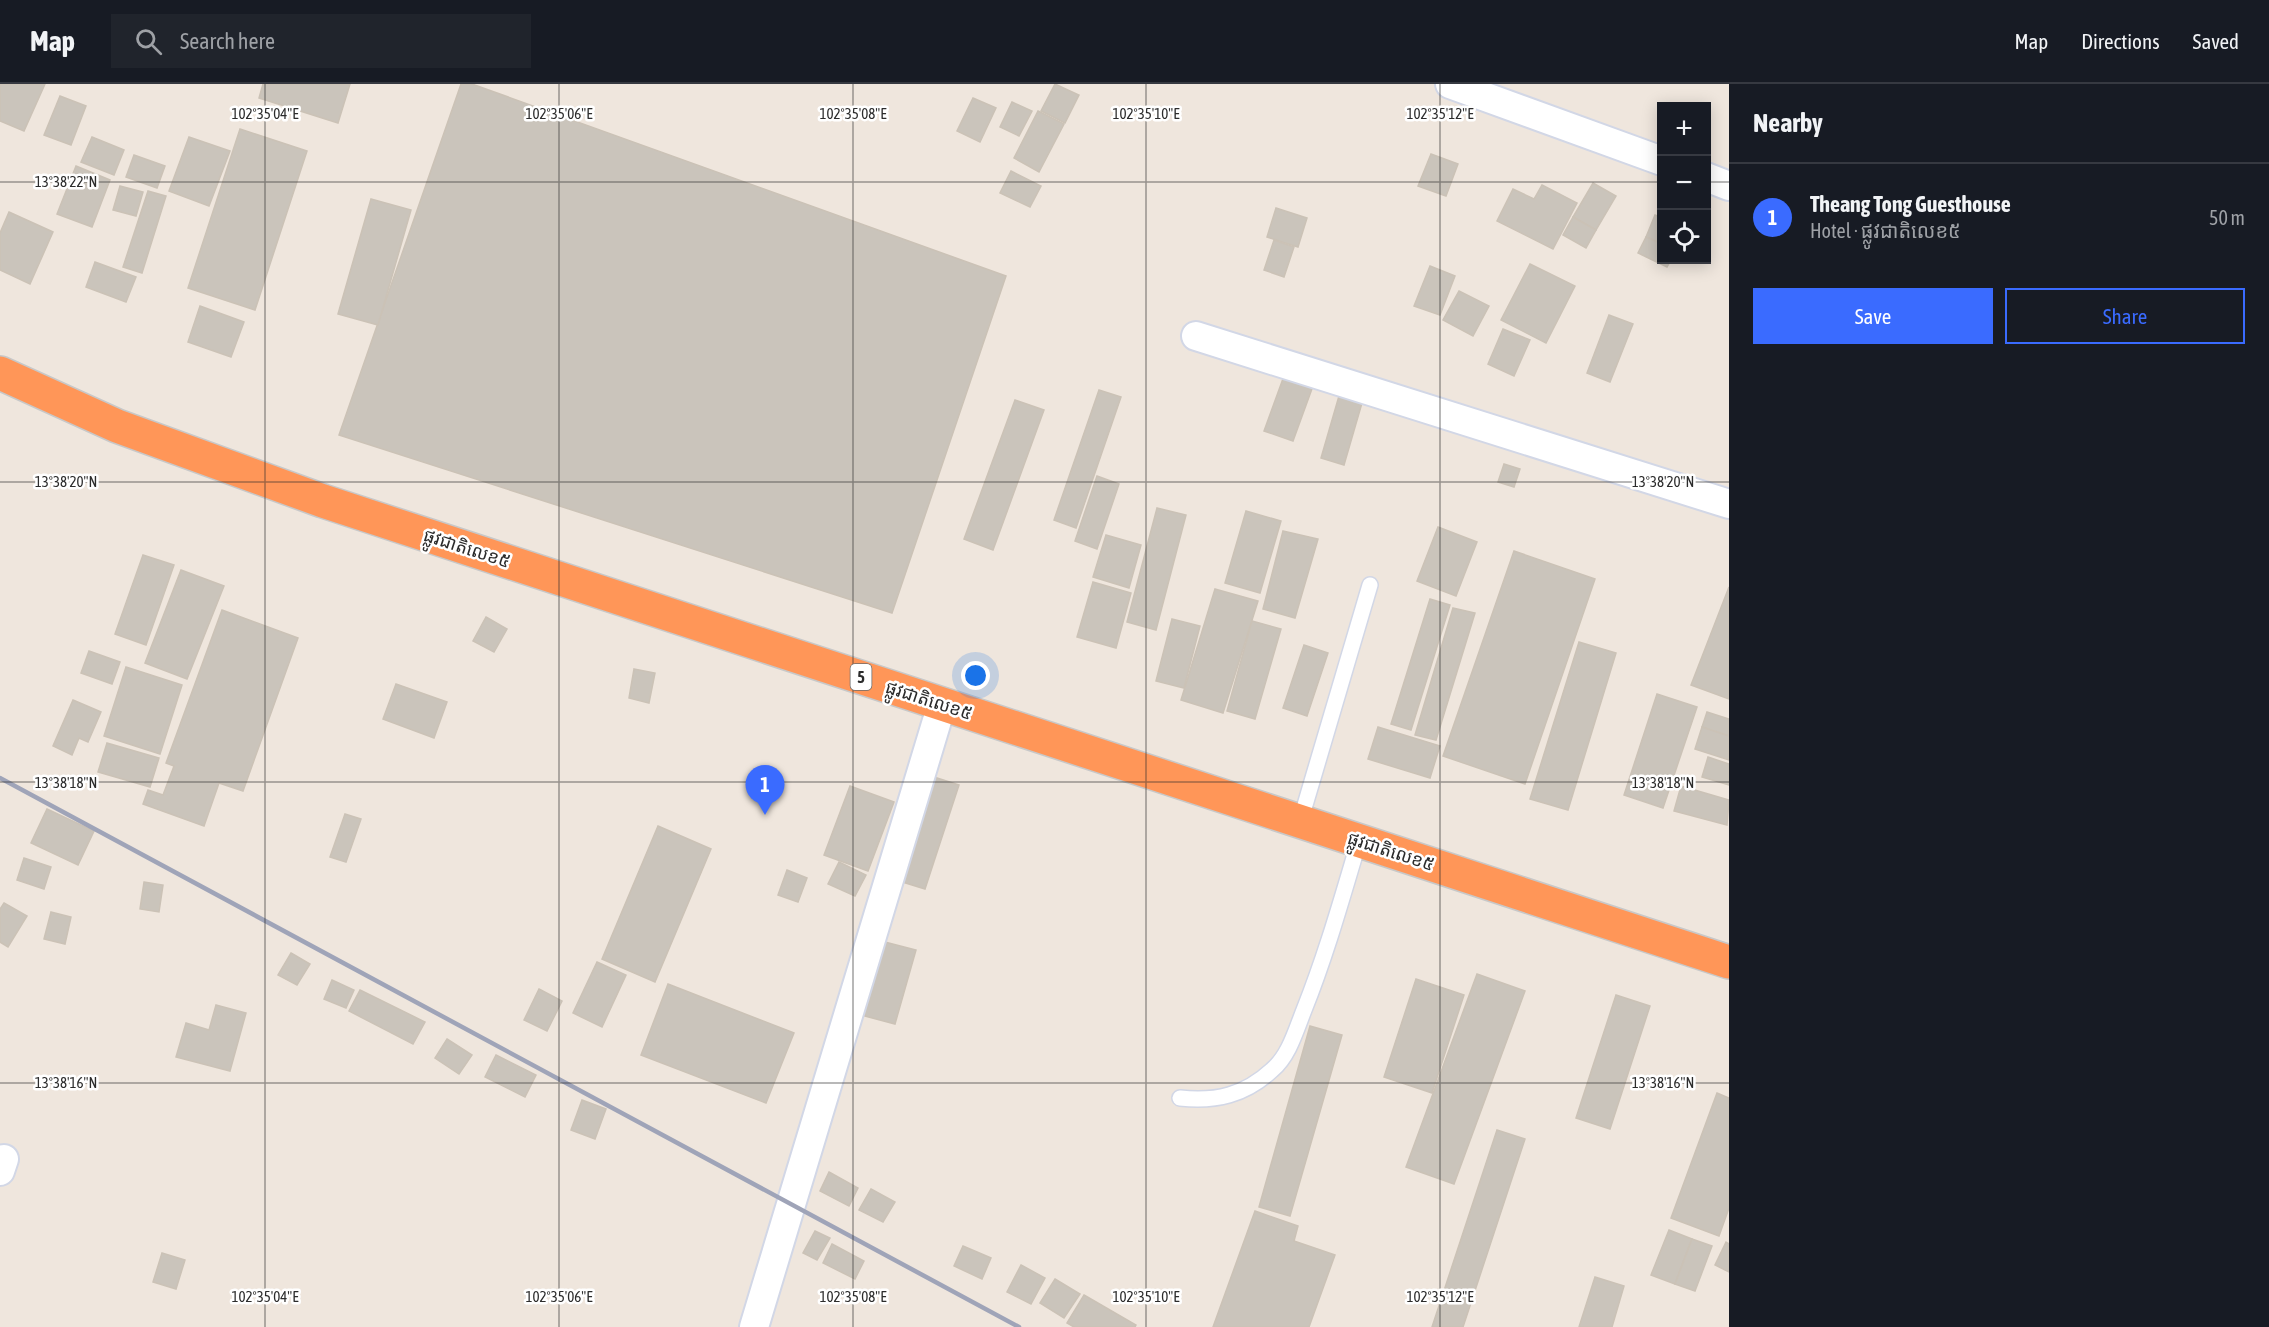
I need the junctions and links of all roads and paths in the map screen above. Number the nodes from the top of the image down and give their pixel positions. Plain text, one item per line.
1 (1450, 84) edge
2 (1657, 158) edge
3 (1711, 179) edge
4 (1729, 186) edge
5 (1196, 336) dead end
6 (0, 373) edge
7 (1729, 504) edge
8 (1370, 585) dead end
9 (942, 704) junction
10 (1300, 822) junction
11 (1359, 841) junction
12 (1729, 962) edge
13 (1180, 1098) dead end
14 (754, 1327) edge

1 - 2 street
3 - 4 street
5 - 7 street
6 - 9 highway, ផ្លូវជាតិលេខ៥ / 5
8 - 10 lane
9 - 10 highway, ផ្លូវជាតិលេខ៥ / 5
9 - 14 street
10 - 11 highway, ផ្លូវជាតិលេខ៥ / 5
11 - 12 highway, ផ្លូវជាតិលេខ៥ / 5
11 - 13 lane

